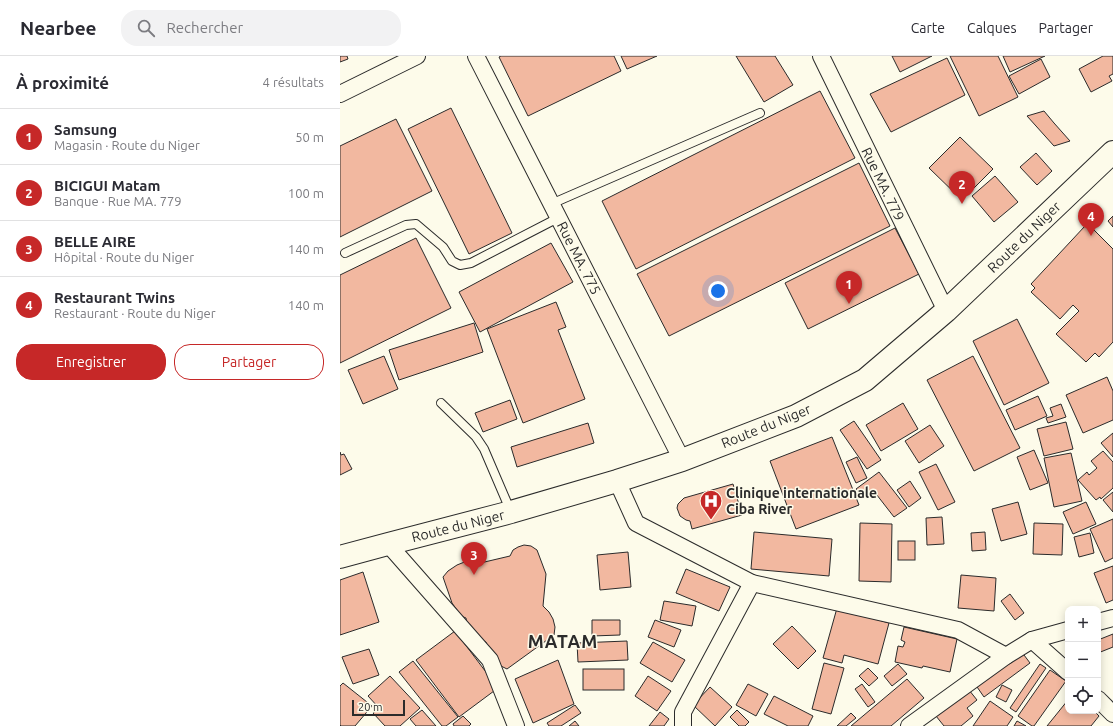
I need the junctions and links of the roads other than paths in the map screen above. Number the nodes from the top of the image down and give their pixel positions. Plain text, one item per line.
1 (417, 56) edge
2 (476, 56) edge
3 (821, 56) edge
4 (340, 94) edge
5 (760, 113) dead end
6 (1113, 152) edge
7 (555, 211) junction
8 (345, 252) dead end
9 (946, 312) junction
10 (441, 403) dead end
11 (682, 460) junction
12 (617, 481) junction
13 (511, 512) junction
14 (388, 544) junction
15 (340, 557) edge
16 (752, 583) junction
17 (1113, 618) edge
18 (1101, 621) edge
19 (1065, 631) edge
20 (1032, 640) junction
21 (1006, 656) junction
22 (1065, 669) edge
23 (1101, 702) edge
24 (1113, 714) edge
25 (516, 726) edge
26 (683, 726) edge
27 (910, 726) edge

1 - 4 street
2 - 7 street, Rue MA. 775
3 - 9 street, Rue MA. 779
5 - 7 lane
6 - 9 main road, Route du Niger
7 - 8 lane
7 - 11 street, Rue MA. 775
9 - 11 main road, Route du Niger
10 - 13 lane
11 - 12 main road, Route du Niger
12 - 13 main road, Route du Niger
12 - 16 street
13 - 14 main road, Route du Niger
14 - 15 main road, Route du Niger
14 - 25 street
16 - 21 street
16 - 26 street
17 - 18 street
19 - 20 street
20 - 21 street
20 - 22 street
21 - 27 street
23 - 24 street

